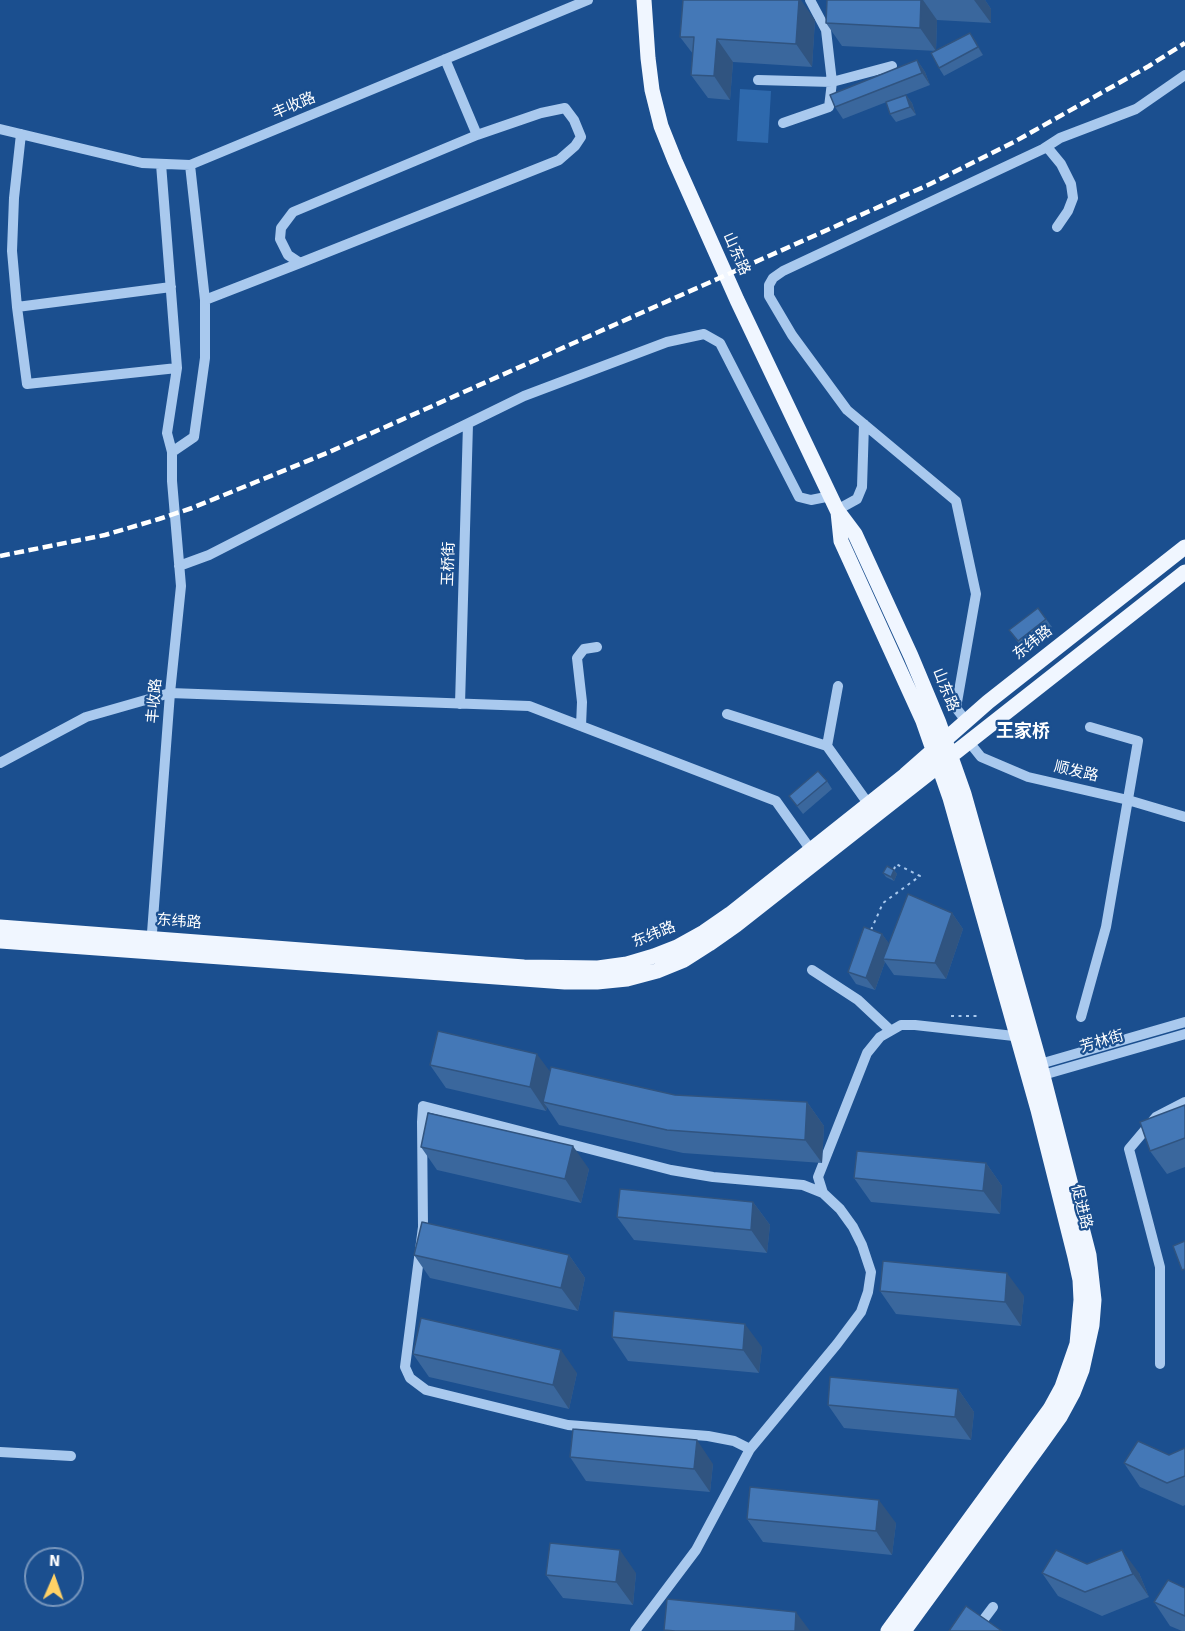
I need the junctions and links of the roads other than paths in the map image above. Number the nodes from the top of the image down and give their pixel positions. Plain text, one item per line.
1 (588, 0) edge
2 (644, 0) edge
3 (810, 0) edge
4 (445, 59) junction
5 (892, 66) dead end
6 (1185, 75) edge
7 (759, 80) dead end
8 (832, 82) junction
9 (783, 123) dead end
10 (0, 129) edge
11 (21, 134) junction
12 (477, 135) junction
13 (1047, 147) junction
14 (161, 164) junction
15 (190, 165) junction
16 (1057, 227) dead end
17 (300, 263) junction
18 (171, 287) junction
19 (205, 300) junction
20 (17, 308) junction
21 (177, 368) junction
22 (468, 424) junction
23 (864, 424) junction
24 (172, 452) junction
25 (834, 503) junction
26 (1185, 547) edge
27 (180, 566) junction
28 (1185, 572) edge
29 (597, 647) dead end
30 (838, 686) dead end
31 (170, 693) junction
32 (460, 705) junction
33 (727, 714) dead end
34 (966, 721) junction
35 (581, 726) junction
36 (1090, 727) dead end
37 (969, 742) junction
38 (939, 745) junction
39 (826, 746) junction
40 (945, 761) junction
41 (0, 764) edge
42 (1128, 800) junction
43 (872, 810) junction
44 (1185, 817) edge
45 (814, 855) junction
46 (0, 927) edge
47 (0, 941) edge
48 (151, 945) junction
49 (812, 970) dead end
50 (1081, 1017) dead end
51 (1185, 1022) edge
52 (890, 1030) junction
53 (1185, 1034) edge
54 (1025, 1037) junction
55 (1037, 1071) junction
56 (1185, 1102) edge
57 (823, 1193) junction
58 (1160, 1364) dead end
59 (750, 1449) junction
60 (0, 1452) edge
61 (71, 1456) dead end
62 (993, 1606) dead end
63 (635, 1631) edge
64 (888, 1631) edge
65 (904, 1631) edge
66 (975, 1631) edge

1 - 4 street, 丰收路
2 - 25 main road, 山东路
3 - 8 street
4 - 12 street
4 - 15 street, 丰收路
5 - 8 street
6 - 13 street
7 - 8 street
8 - 9 street
10 - 11 street, 丰收路
11 - 14 street, 丰收路
11 - 20 street
12 - 17 street
12 - 17 street
13 - 16 street
13 - 23 street
14 - 15 street, 丰收路
14 - 18 street, 丰收路
15 - 19 street
17 - 19 street
18 - 20 street
18 - 21 street, 丰收路
19 - 24 street
20 - 21 street
21 - 24 street, 丰收路
22 - 25 street
22 - 27 street
22 - 32 street, 玉桥街
23 - 25 street
23 - 34 street
24 - 27 street, 丰收路
25 - 38 main road, 山东路
26 - 34 main road, 东纬路
27 - 31 street, 丰收路
28 - 37 main road, 东纬路
29 - 35 street
30 - 39 street
31 - 32 street
31 - 41 street
31 - 48 street, 丰收路
32 - 35 street
33 - 39 street
34 - 38 main road, 东纬路
35 - 45 street
36 - 42 street
37 - 40 main road, 东纬路
37 - 42 street, 顺发路
38 - 40 main road, 山东路
38 - 43 main road, 东纬路
39 - 43 street
40 - 43 main road, 东纬路
40 - 54 main road, 促进路
42 - 44 street, 顺发路
42 - 50 street
43 - 45 main road, 东纬路
45 - 48 main road, 东纬路
46 - 48 main road, 东纬路
47 - 48 main road, 东纬路
49 - 52 street
51 - 55 street
52 - 54 street
52 - 57 street
53 - 55 street, 芳林街
54 - 55 main road, 促进路
55 - 64 main road, 促进路
55 - 65 main road, 促进路
56 - 58 street
57 - 59 street
57 - 59 street
59 - 63 street
60 - 61 street
62 - 66 street

